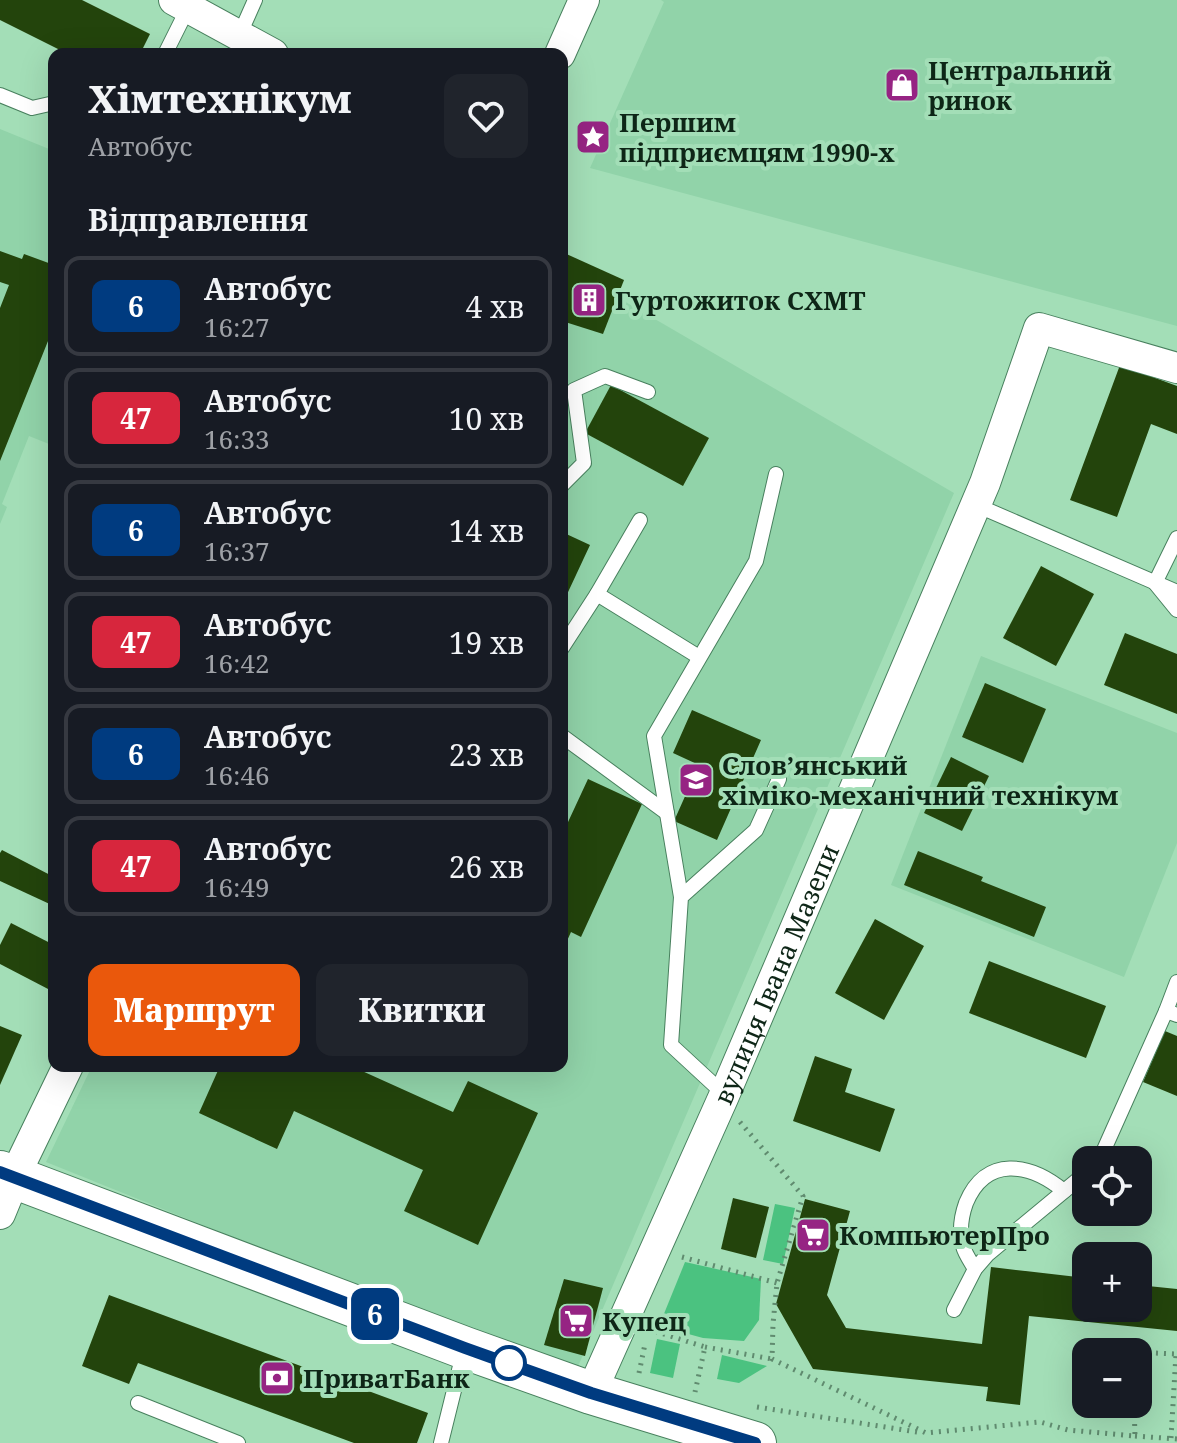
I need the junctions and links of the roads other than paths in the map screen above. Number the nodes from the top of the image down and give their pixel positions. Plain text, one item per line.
1 (255, 0) edge
2 (584, 0) edge
3 (181, 4) edge
4 (239, 36) junction
5 (167, 48) edge
6 (262, 48) edge
7 (563, 48) edge
8 (0, 95) edge
9 (48, 104) edge
10 (1177, 368) edge
11 (648, 392) dead end
12 (776, 474) dead end
13 (568, 479) edge
14 (976, 505) junction
15 (640, 520) dead end
16 (1177, 538) edge
17 (1155, 583) junction
18 (1177, 592) edge
19 (597, 594) junction
20 (1177, 610) edge
21 (568, 639) edge
22 (699, 657) junction
23 (568, 740) edge
24 (779, 779) dead end
25 (667, 813) junction
26 (681, 897) junction
27 (1177, 982) edge
28 (1171, 1013) edge
29 (65, 1072) edge
30 (725, 1095) junction
31 (1106, 1146) edge
32 (1072, 1184) edge
33 (5, 1188) edge
34 (1064, 1191) junction
35 (975, 1269) junction
36 (954, 1310) dead end
37 (465, 1348) junction
38 (591, 1393) junction
39 (138, 1403) dead end
40 (756, 1425) edge
41 (238, 1443) edge
42 (441, 1443) edge

1 - 4 lane
2 - 7 street
3 - 4 street
3 - 5 lane
4 - 6 street
8 - 9 lane
10 - 14 street, вулиця Івана Мазепи
11 - 13 lane
12 - 22 lane
14 - 17 lane
14 - 30 street, вулиця Івана Мазепи
15 - 19 lane
16 - 17 lane
17 - 18 lane
17 - 20 lane
19 - 21 lane
19 - 22 lane
22 - 25 lane
23 - 25 lane
24 - 26 lane
25 - 26 lane
26 - 30 lane
27 - 28 lane
28 - 31 lane
29 - 33 street
30 - 38 street, вулиця Івана Мазепи
32 - 34 lane
33 - 37 street
34 - 35 lane
34 - 35 lane
35 - 36 lane
37 - 38 street
37 - 42 lane
38 - 40 street
39 - 41 lane

